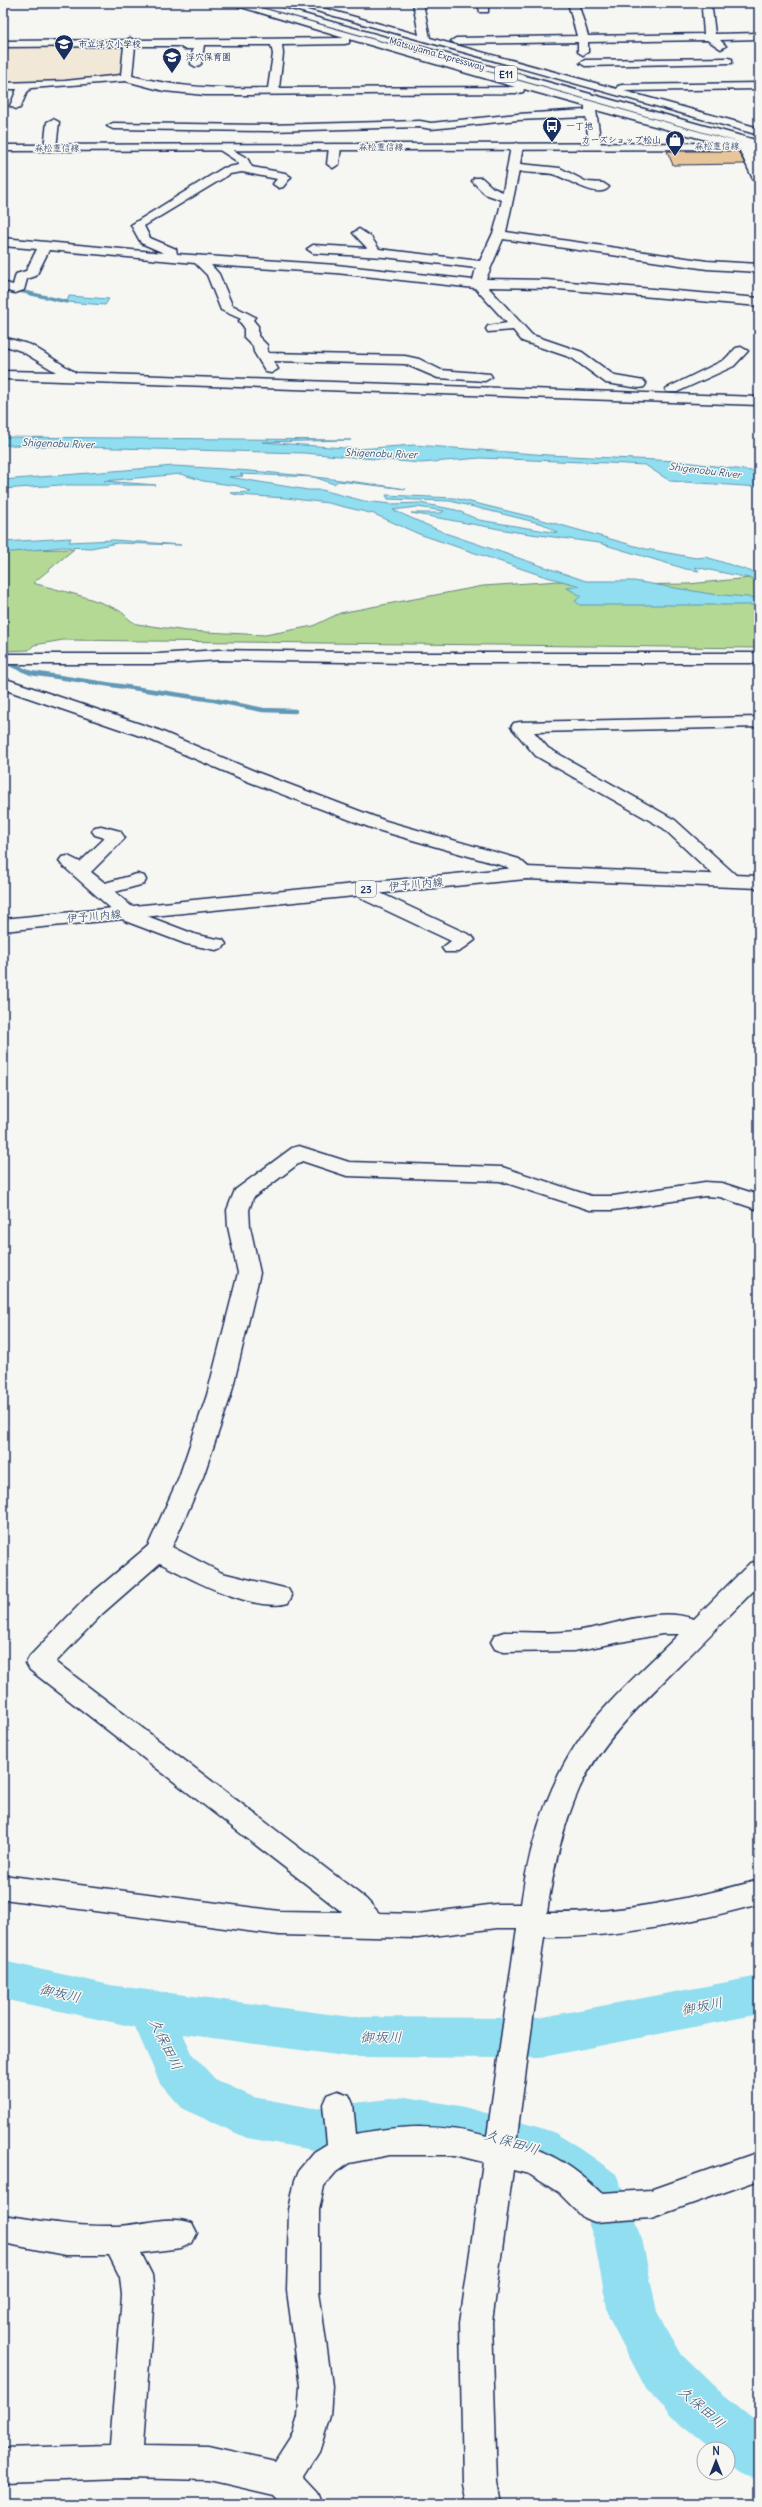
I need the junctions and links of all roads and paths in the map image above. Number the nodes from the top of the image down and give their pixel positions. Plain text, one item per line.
1 (233, 3) edge
2 (253, 3) edge
3 (277, 3) edge
4 (293, 3) edge
5 (418, 3) edge
6 (573, 3) edge
7 (707, 9) dead end
8 (271, 22) junction
9 (759, 36) edge
10 (710, 37) junction
11 (583, 38) junction
12 (428, 40) junction
13 (130, 41) junction
14 (183, 41) junction
15 (272, 41) junction
16 (372, 41) junction
17 (3, 44) edge
18 (585, 63) junction
19 (196, 64) dead end
20 (729, 73) junction
21 (126, 78) junction
22 (28, 85) junction
23 (589, 85) junction
24 (3, 86) edge
25 (759, 86) edge
26 (534, 88) junction
27 (610, 90) junction
28 (273, 92) junction
29 (16, 106) dead end
30 (590, 108) junction
31 (267, 120) dead end
32 (54, 122) dead end
33 (315, 126) junction
34 (169, 132) dead end
35 (759, 132) edge
36 (509, 134) dead end
37 (759, 138) edge
38 (759, 145) edge
39 (516, 146) junction
40 (595, 146) junction
41 (743, 146) junction
42 (222, 147) junction
43 (335, 147) junction
44 (3, 148) edge
45 (50, 148) junction
46 (108, 148) junction
47 (167, 148) junction
48 (759, 150) edge
49 (333, 164) dead end
50 (513, 166) junction
51 (245, 168) junction
52 (759, 179) edge
53 (478, 181) dead end
54 (279, 184) dead end
55 (603, 187) dead end
56 (507, 198) junction
57 (359, 234) dead end
58 (498, 235) junction
59 (3, 242) edge
60 (44, 247) junction
61 (314, 249) dead end
62 (373, 253) junction
63 (171, 258) junction
64 (199, 260) junction
65 (484, 265) junction
66 (759, 268) edge
67 (479, 284) junction
68 (3, 286) edge
69 (490, 296) junction
70 (471, 298) dead end
71 (759, 302) edge
72 (515, 326) junction
73 (493, 329) dead end
74 (3, 341) edge
75 (741, 351) dead end
76 (264, 357) junction
77 (3, 375) edge
78 (72, 376) junction
79 (611, 380) junction
80 (3, 382) edge
81 (264, 383) junction
82 (672, 389) junction
83 (685, 398) junction
84 (759, 401) edge
85 (759, 408) edge
86 (759, 658) edge
87 (3, 659) edge
88 (3, 683) edge
89 (759, 722) edge
90 (101, 831) dead end
91 (526, 874) junction
92 (137, 880) dead end
93 (730, 880) junction
94 (759, 882) edge
95 (366, 889) junction
96 (101, 890) junction
97 (759, 897) edge
98 (126, 913) junction
99 (3, 925) edge
100 (216, 944) dead end
101 (452, 948) dead end
102 (759, 1203) edge
103 (158, 1550) junction
104 (759, 1570) edge
105 (279, 1596) dead end
106 (698, 1630) junction
107 (504, 1642) dead end
108 (3, 1888) edge
109 (759, 1892) edge
110 (372, 1924) junction
111 (532, 1925) junction
112 (338, 2104) dead end
113 (342, 2145) junction
114 (499, 2153) junction
115 (759, 2166) edge
116 (3, 2229) edge
117 (181, 2233) dead end
118 (118, 2241) junction
119 (125, 2462) junction
120 (3, 2465) edge
121 (284, 2480) junction
122 (305, 2504) edge
123 (484, 2504) edge

1 - 8 main road
2 - 38 main road, Matsuyama Expressway / E11
3 - 37 main road, Matsuyama Expressway / E11
4 - 12 main road
5 - 12 main road
6 - 11 main road
7 - 10 main road
8 - 15 main road
8 - 16 main road
9 - 10 main road
10 - 11 main road
10 - 20 main road
11 - 12 main road
11 - 18 main road
12 - 23 main road
13 - 14 main road
13 - 17 main road
13 - 21 main road
14 - 15 main road
14 - 19 main road
15 - 16 main road
15 - 28 main road
16 - 26 main road
18 - 20 main road
18 - 23 main road
20 - 25 main road
20 - 27 main road
21 - 22 main road
21 - 28 main road
22 - 24 main road
22 - 29 main road
23 - 27 main road
26 - 28 main road
26 - 30 main road
27 - 35 main road
30 - 33 main road
30 - 40 main road
30 - 41 main road
31 - 33 main road
32 - 45 main road
33 - 46 main road
34 - 47 main road
36 - 39 main road
38 - 41 main road, 森松重信線
39 - 40 main road, 森松重信線
39 - 43 main road, 森松重信線
39 - 50 main road
40 - 41 main road, 森松重信線
41 - 48 main road
41 - 52 main road
42 - 43 main road, 森松重信線
42 - 47 main road, 森松重信線
42 - 51 main road
43 - 49 main road
44 - 45 main road, 森松重信線
45 - 46 main road, 森松重信線
46 - 47 main road, 森松重信線
50 - 55 main road
50 - 56 main road
51 - 54 main road
51 - 63 main road
53 - 56 main road
56 - 58 main road
57 - 62 main road
58 - 65 main road
58 - 66 main road
59 - 60 main road
60 - 63 main road
60 - 68 main road
61 - 62 main road
62 - 65 main road
63 - 64 main road
64 - 67 main road
64 - 76 main road
65 - 67 main road
67 - 69 main road
67 - 71 main road
69 - 70 main road
69 - 72 main road
72 - 73 main road
72 - 79 main road
74 - 78 main road
75 - 82 main road
76 - 79 main road
76 - 81 main road
77 - 78 main road
78 - 81 main road
79 - 82 main road
80 - 85 main road
81 - 83 main road
82 - 83 main road
83 - 84 main road
86 - 87 main road
88 - 91 main road
89 - 93 main road
90 - 96 main road
91 - 93 main road, 伊予川内線 / 23
91 - 95 main road, 伊予川内線 / 23
92 - 96 main road
93 - 94 main road, 伊予川内線 / 23
93 - 97 main road
95 - 98 main road, 伊予川内線 / 23
95 - 101 main road
96 - 98 main road
98 - 99 main road, 伊予川内線 / 23
98 - 100 main road
102 - 103 main road
103 - 105 main road
103 - 110 main road
104 - 106 main road
106 - 107 main road
106 - 111 main road
108 - 110 main road
109 - 111 main road
110 - 111 main road
111 - 114 main road
112 - 113 main road
113 - 114 main road
113 - 121 main road
114 - 115 main road
114 - 123 main road
116 - 118 main road
117 - 118 main road
118 - 119 main road
119 - 120 main road
119 - 121 main road
121 - 122 main road

